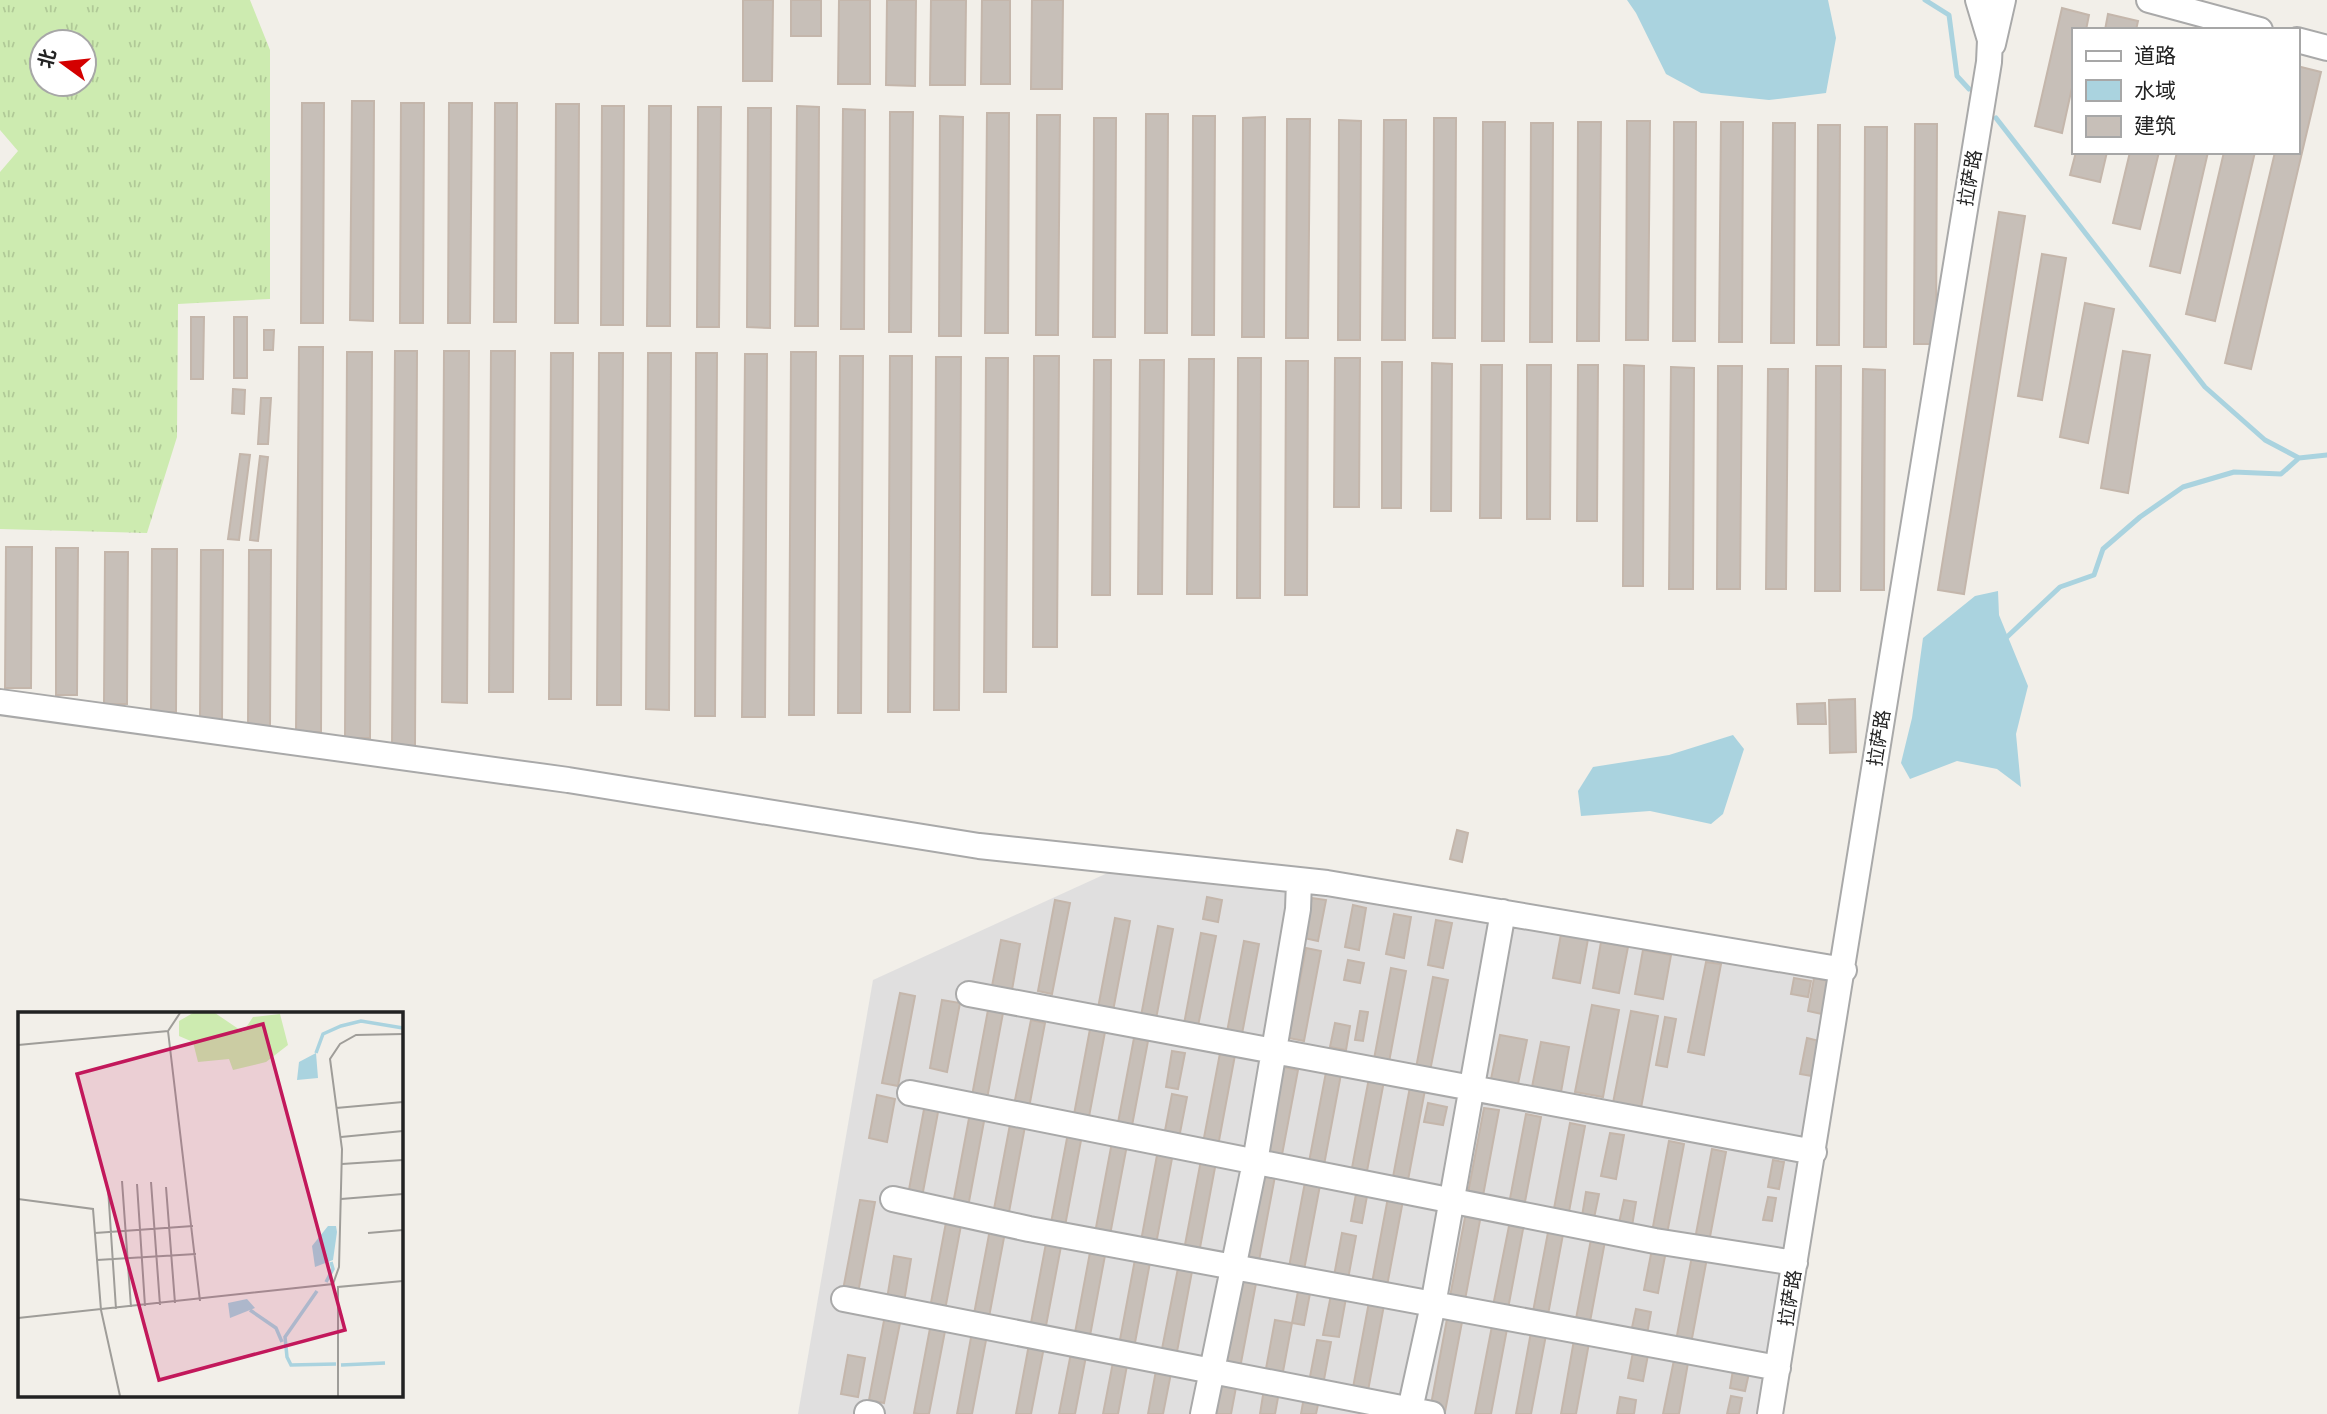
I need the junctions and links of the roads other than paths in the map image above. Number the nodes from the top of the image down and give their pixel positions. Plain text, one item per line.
1 (1978, 0) edge
2 (2003, 0) edge
3 (2149, 0) edge
4 (2253, 28) edge
5 (2299, 41) edge
6 (2327, 48) edge
7 (1989, 62) junction
8 (0, 702) edge
9 (1299, 881) junction
10 (1503, 912) junction
11 (1844, 970) junction
12 (969, 994) dead end
13 (1272, 1050) junction
14 (1472, 1087) junction
15 (910, 1093) dead end
16 (1814, 1152) junction
17 (1255, 1162) junction
18 (893, 1199) dead end
19 (1451, 1200) junction
20 (1795, 1263) junction
21 (1233, 1267) junction
22 (845, 1299) dead end
23 (1433, 1306) junction
24 (1778, 1368) junction
25 (1213, 1370) junction
26 (1417, 1412) edge
27 (1203, 1414) edge
28 (1770, 1414) edge

1 - 7 street, 拉萨路
2 - 7 street, 拉萨路
3 - 4 street
5 - 6 street
7 - 11 street, 拉萨路
8 - 9 street
9 - 10 street
9 - 13 street
10 - 11 street
10 - 14 street
11 - 16 street, 拉萨路
12 - 13 street
13 - 14 street
13 - 17 street
14 - 16 street
14 - 19 street
15 - 17 street
16 - 20 street, 拉萨路
17 - 19 street
17 - 21 street
18 - 21 street
19 - 20 street
19 - 23 street
20 - 24 street, 拉萨路
21 - 23 street
21 - 25 street
22 - 25 street
23 - 24 street
23 - 26 street
24 - 28 street, 拉萨路
25 - 26 street
25 - 27 street

